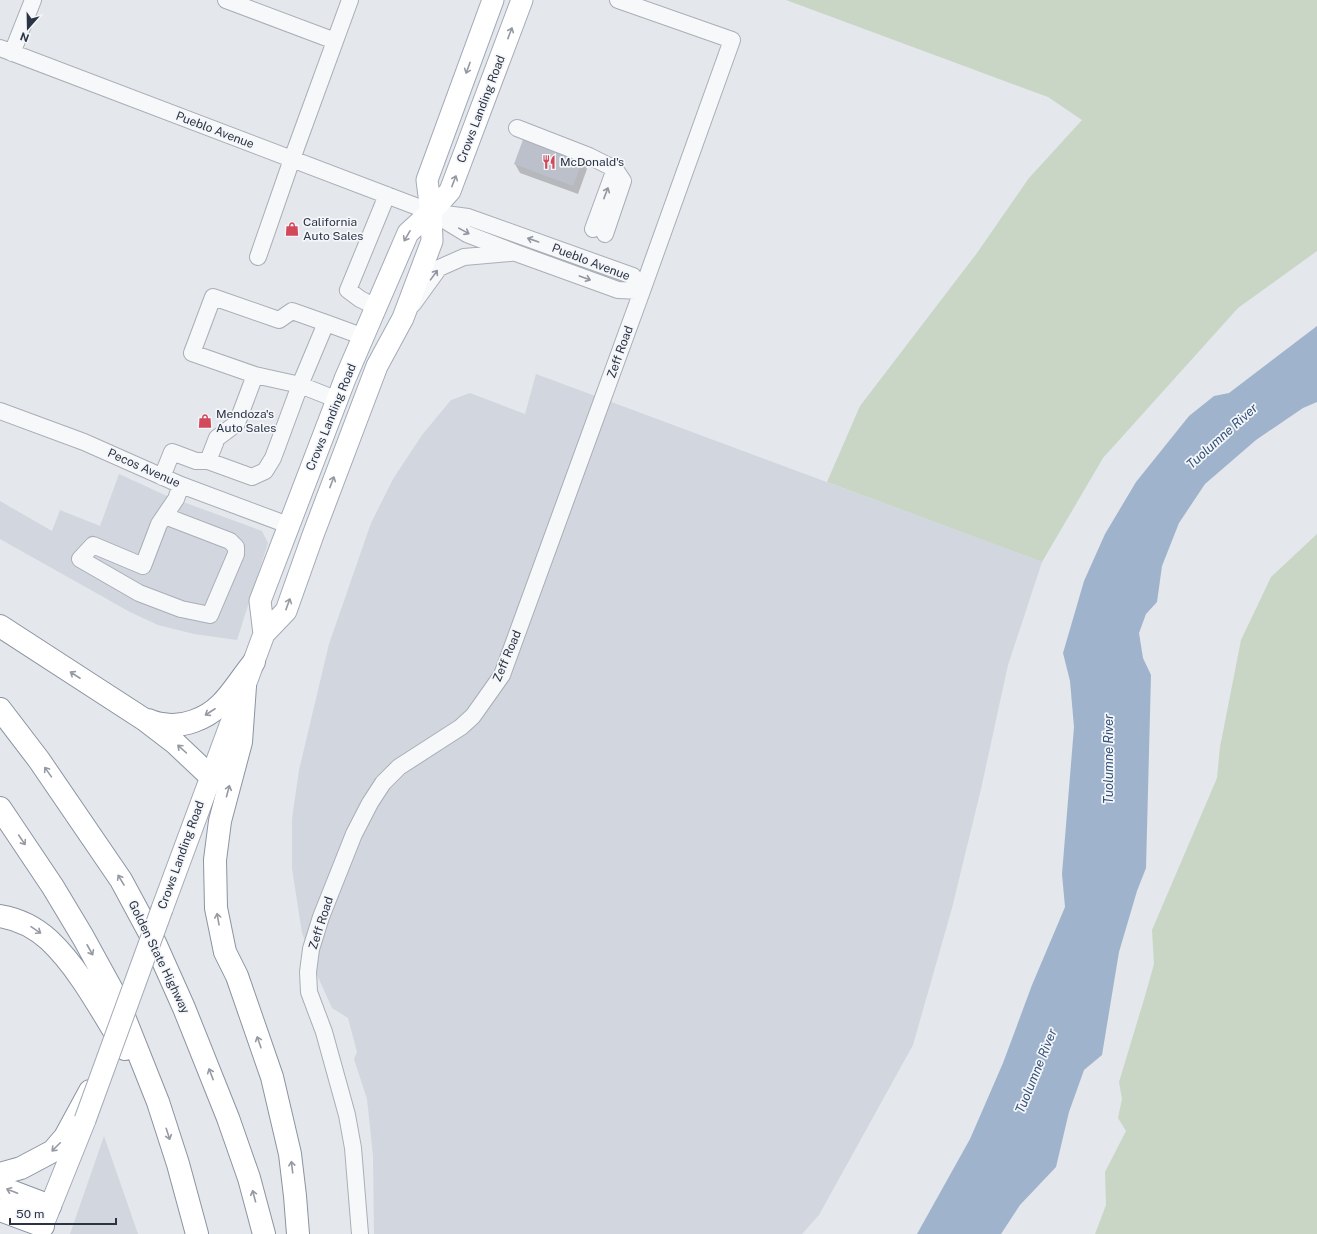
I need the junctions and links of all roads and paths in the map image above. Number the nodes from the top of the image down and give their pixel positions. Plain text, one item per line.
1 (33, 0) edge
2 (226, 0) edge
3 (350, 0) edge
4 (493, 0) edge
5 (522, 0) edge
6 (618, 0) edge
7 (335, 41) junction
8 (6, 51) edge
9 (517, 128) dead end
10 (292, 158) junction
11 (387, 195) junction
12 (431, 212) junction
13 (599, 232) dead end
14 (516, 253) junction
15 (258, 258) dead end
16 (642, 291) junction
17 (376, 307) junction
18 (403, 318) junction
19 (326, 323) junction
20 (364, 337) junction
21 (255, 375) junction
22 (300, 386) junction
23 (338, 400) junction
24 (0, 411) edge
25 (208, 462) junction
26 (162, 477) junction
27 (181, 485) junction
28 (165, 516) junction
29 (288, 525) junction
30 (0, 626) edge
31 (264, 634) junction
32 (254, 662) junction
33 (245, 686) junction
34 (0, 709) edge
35 (145, 720) junction
36 (210, 776) junction
37 (0, 808) edge
38 (0, 916) edge
39 (103, 1071) joint
40 (158, 1102) junction
41 (81, 1117) junction
42 (0, 1174) edge
43 (0, 1187) edge
44 (50, 1206) junction
45 (0, 1210) edge
46 (41, 1230) edge
47 (197, 1234) edge
48 (264, 1234) edge
49 (298, 1234) edge
50 (360, 1234) edge

1 - 8 street
2 - 7 street
3 - 7 street
4 -> 12 main road, Crows Landing Road
12 -> 5 main road, Crows Landing Road
6 - 16 street, Zeff Road
7 - 10 street
8 - 10 street, Pueblo Avenue
13 -> 9 street
10 - 11 street, Pueblo Avenue
10 - 15 street
11 - 12 street, Pueblo Avenue
11 - 17 street
12 -> 14 street, Pueblo Avenue
16 -> 12 street, Pueblo Avenue
12 -> 17 main road, Crows Landing Road
12 - 18 main road, Crows Landing Road
14 -> 16 street, Pueblo Avenue
18 -> 14 street
16 - 50 street, Zeff Road
17 - 20 main road, Crows Landing Road
31 -> 18 main road, Crows Landing Road
19 - 20 street
19 - 21 street
19 - 22 street
20 - 23 main road, Crows Landing Road
21 - 22 street
21 - 25 street
22 - 23 street
22 - 25 street
23 - 29 main road, Crows Landing Road
24 - 26 street, Pecos Avenue
25 - 26 street
26 - 27 street, Pecos Avenue
27 - 28 street
27 - 29 street, Pecos Avenue
28 - 28 street
29 - 31 main road, Crows Landing Road
35 -> 30 highway
31 - 32 main road, Crows Landing Road
32 - 33 main road, Crows Landing Road
32 -> 35 highway
33 - 36 main road, Crows Landing Road
49 -> 33 highway
48 -> 34 highway, Golden State Highway
36 -> 35 highway
36 - 39 main road, Crows Landing Road, bridge
37 -> 40 highway
38 -> 40 highway
39 - 41 highway, bridge
40 -> 47 highway
41 -> 42 highway
41 - 44 main road
44 -> 43 highway
44 - 46 main road
45 - 46 highway

